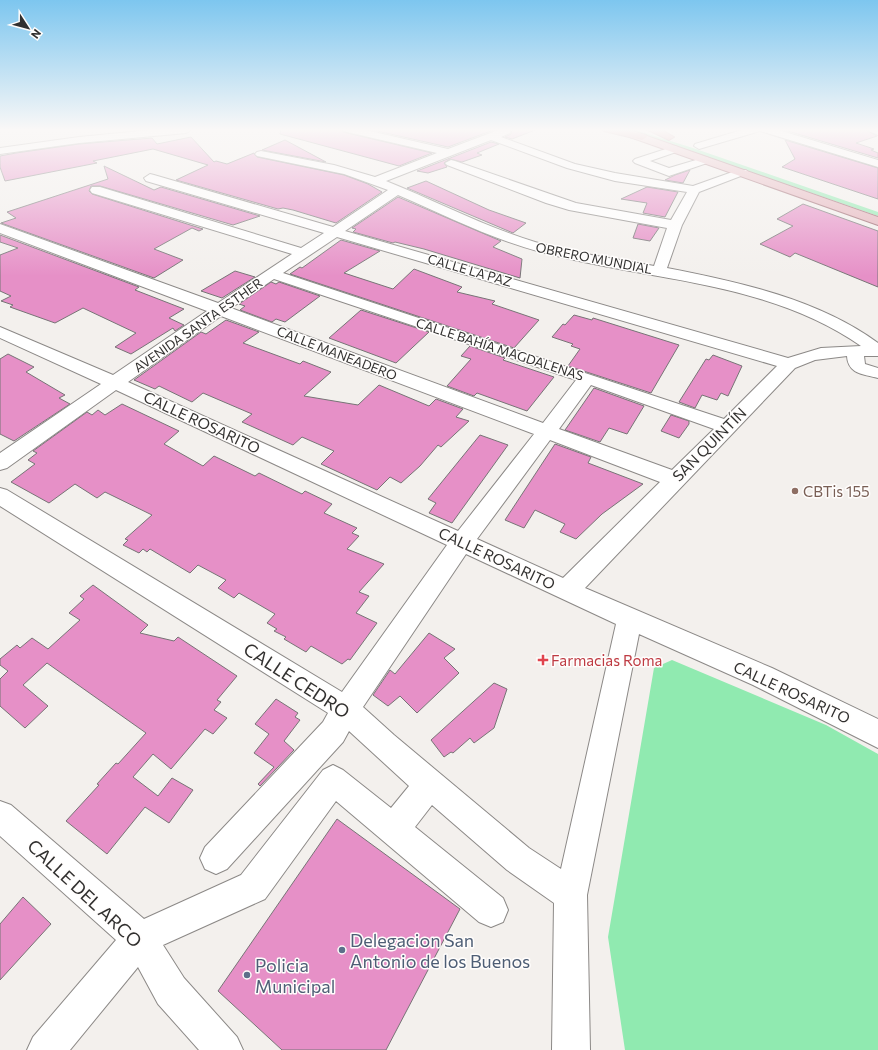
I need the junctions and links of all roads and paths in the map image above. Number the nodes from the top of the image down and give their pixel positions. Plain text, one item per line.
1 (150, 178) dead end
2 (362, 178) edge
3 (385, 178) edge
4 (498, 178) edge
5 (621, 178) edge
6 (726, 178) edge
7 (759, 178) edge
8 (791, 178) edge
9 (375, 181) junction
10 (96, 190) dead end
11 (397, 190) junction
12 (694, 190) junction
13 (878, 208) edge
14 (878, 221) edge
15 (675, 225) junction
16 (0, 228) edge
17 (336, 231) junction
18 (302, 253) junction
19 (659, 271) junction
20 (272, 274) junction
21 (220, 309) junction
22 (0, 332) edge
23 (855, 350) junction
24 (878, 351) edge
25 (789, 364) junction
26 (878, 373) edge
27 (587, 378) junction
28 (115, 382) junction
29 (726, 426) junction
30 (545, 431) junction
31 (0, 463) edge
32 (674, 479) junction
33 (0, 496) edge
34 (462, 542) junction
35 (567, 590) junction
36 (630, 618) junction
37 (346, 709) junction
38 (878, 734) edge
39 (430, 784) junction
40 (0, 816) edge
41 (394, 829) junction
42 (216, 858) dead end
43 (571, 895) junction
44 (491, 910) dead end
45 (140, 938) junction
46 (46, 1050) edge
47 (224, 1050) edge
48 (571, 1050) edge

1 - 17 street, CALLE LA PAZ
2 - 9 street, OBRERO MUNDIAL
3 - 9 street
4 - 15 street
5 - 12 street
6 - 12 street
7 - 14 main road
8 - 13 main road
9 - 11 street, OBRERO MUNDIAL
10 - 18 street
11 - 17 street, AVENIDA SANTA ESTHER
11 - 19 street, OBRERO MUNDIAL
12 - 15 street
15 - 19 street
16 - 21 street, CALLE MANEADERO
17 - 18 street, AVENIDA SANTA ESTHER
17 - 25 street, CALLE LA PAZ
18 - 20 street, AVENIDA SANTA ESTHER
19 - 24 street, OBRERO MUNDIAL
20 - 21 street, AVENIDA SANTA ESTHER
20 - 27 street, CALLE BAHÍA MAGDALENAS
21 - 28 street, AVENIDA SANTA ESTHER
21 - 30 street, CALLE MANEADERO
22 - 28 street, CALLE ROSARITO
23 - 24 street, SAN QUINTÍN
23 - 25 street, SAN QUINTÍN
23 - 26 street
25 - 29 street, SAN QUINTÍN
27 - 29 street, CALLE BAHÍA MAGDALENAS
27 - 30 street
28 - 31 street, AVENIDA SANTA ESTHER
28 - 34 street, CALLE ROSARITO
29 - 32 street, SAN QUINTÍN
30 - 32 street, CALLE MANEADERO
30 - 34 street
32 - 35 street, SAN QUINTÍN
33 - 37 street, CALLE CEDRO
34 - 35 street, CALLE ROSARITO
34 - 37 street
35 - 36 street, CALLE ROSARITO
36 - 38 street, CALLE ROSARITO
36 - 43 street
37 - 39 street, CALLE CEDRO
37 - 42 street
39 - 41 street
39 - 43 street, CALLE CEDRO
40 - 45 street, CALLE DEL ARCO
41 - 44 street
41 - 45 street
43 - 48 street
45 - 46 street
45 - 47 street, CALLE DEL ARCO

